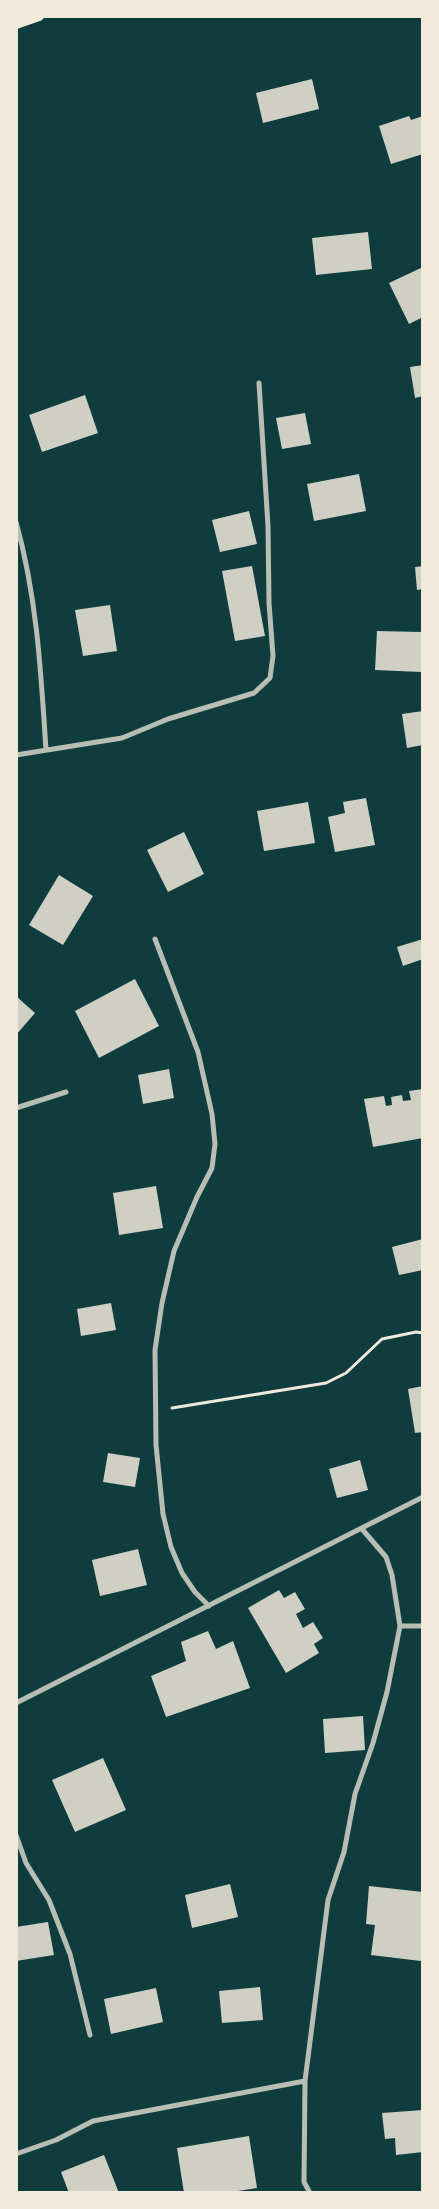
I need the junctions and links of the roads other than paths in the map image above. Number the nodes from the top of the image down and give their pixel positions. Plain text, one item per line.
1 (39, 16) edge
2 (16, 24) edge
3 (259, 383) dead end
4 (16, 522) edge
5 (46, 750) junction
6 (16, 755) edge
7 (156, 939) dead end
8 (66, 1092) dead end
9 (16, 1108) edge
10 (423, 1497) edge
11 (362, 1529) junction
12 (209, 1606) junction
13 (400, 1626) junction
14 (423, 1626) edge
15 (16, 1703) edge
16 (16, 1835) edge
17 (90, 2035) dead end
18 (305, 2082) junction
19 (16, 2154) edge
20 (310, 2193) edge

1 - 2 main road
3 - 5 street
4 - 5 street
5 - 6 street
7 - 12 street
8 - 9 street
10 - 11 street
11 - 12 street
11 - 13 street
12 - 15 street
13 - 14 street
13 - 18 street
16 - 17 street
18 - 19 street
18 - 20 street

